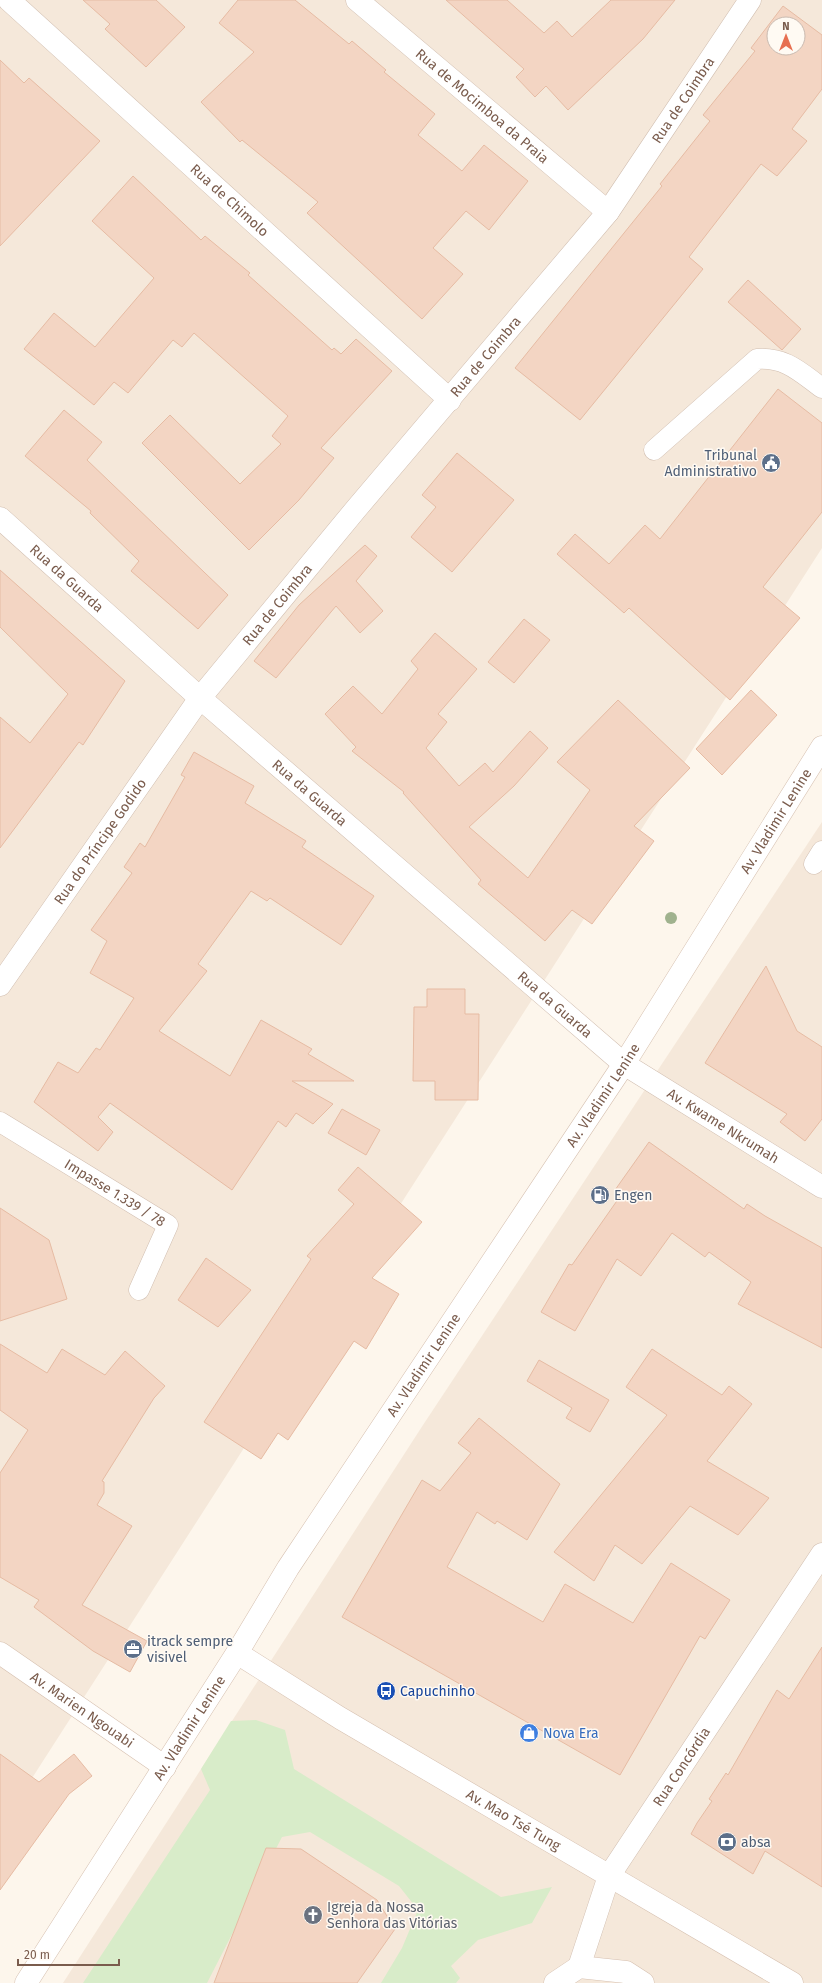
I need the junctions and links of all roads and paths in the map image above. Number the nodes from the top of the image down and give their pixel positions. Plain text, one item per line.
1 (9, 0) edge
2 (357, 0) edge
3 (750, 0) edge
4 (608, 212) junction
5 (822, 388) edge
6 (450, 400) junction
7 (654, 450) dead end
8 (0, 518) edge
9 (200, 698) junction
10 (822, 747) edge
11 (0, 985) edge
12 (624, 1064) junction
13 (0, 1122) edge
14 (822, 1187) edge
15 (139, 1290) dead end
16 (822, 1554) edge
17 (0, 1653) edge
18 (237, 1653) junction
19 (165, 1767) junction
20 (609, 1876) junction
21 (579, 1967) junction
22 (26, 1983) edge
23 (555, 1983) edge
24 (643, 1983) edge
25 (792, 1983) edge

1 - 6 street, Rua de Chimolo
2 - 4 street, Rua de Mocimboa da Praia
3 - 4 street, Rua de Coimbra
4 - 6 street, Rua de Coimbra
5 - 7 lane
6 - 9 street, Rua de Coimbra
8 - 9 street, Rua da Guarda
9 - 11 street, Rua do Príncipe Godido
9 - 12 street, Rua da Guarda
10 - 12 street, Av. Vladimir Lenine
12 - 14 street, Av. Kwame Nkrumah
12 - 18 street, Av. Vladimir Lenine
13 - 15 lane, Impasse 1.339 / 78
16 - 20 street, Rua Concórdia
17 - 19 street, Av. Marien Ngouabi
18 - 19 street, Av. Vladimir Lenine
18 - 20 street, Av. Mao Tsé Tung
19 - 22 street, Av. Vladimir Lenine
20 - 21 street, Rua Concórdia
20 - 25 street, Av. Mao Tsé Tung
21 - 23 street
21 - 24 street

